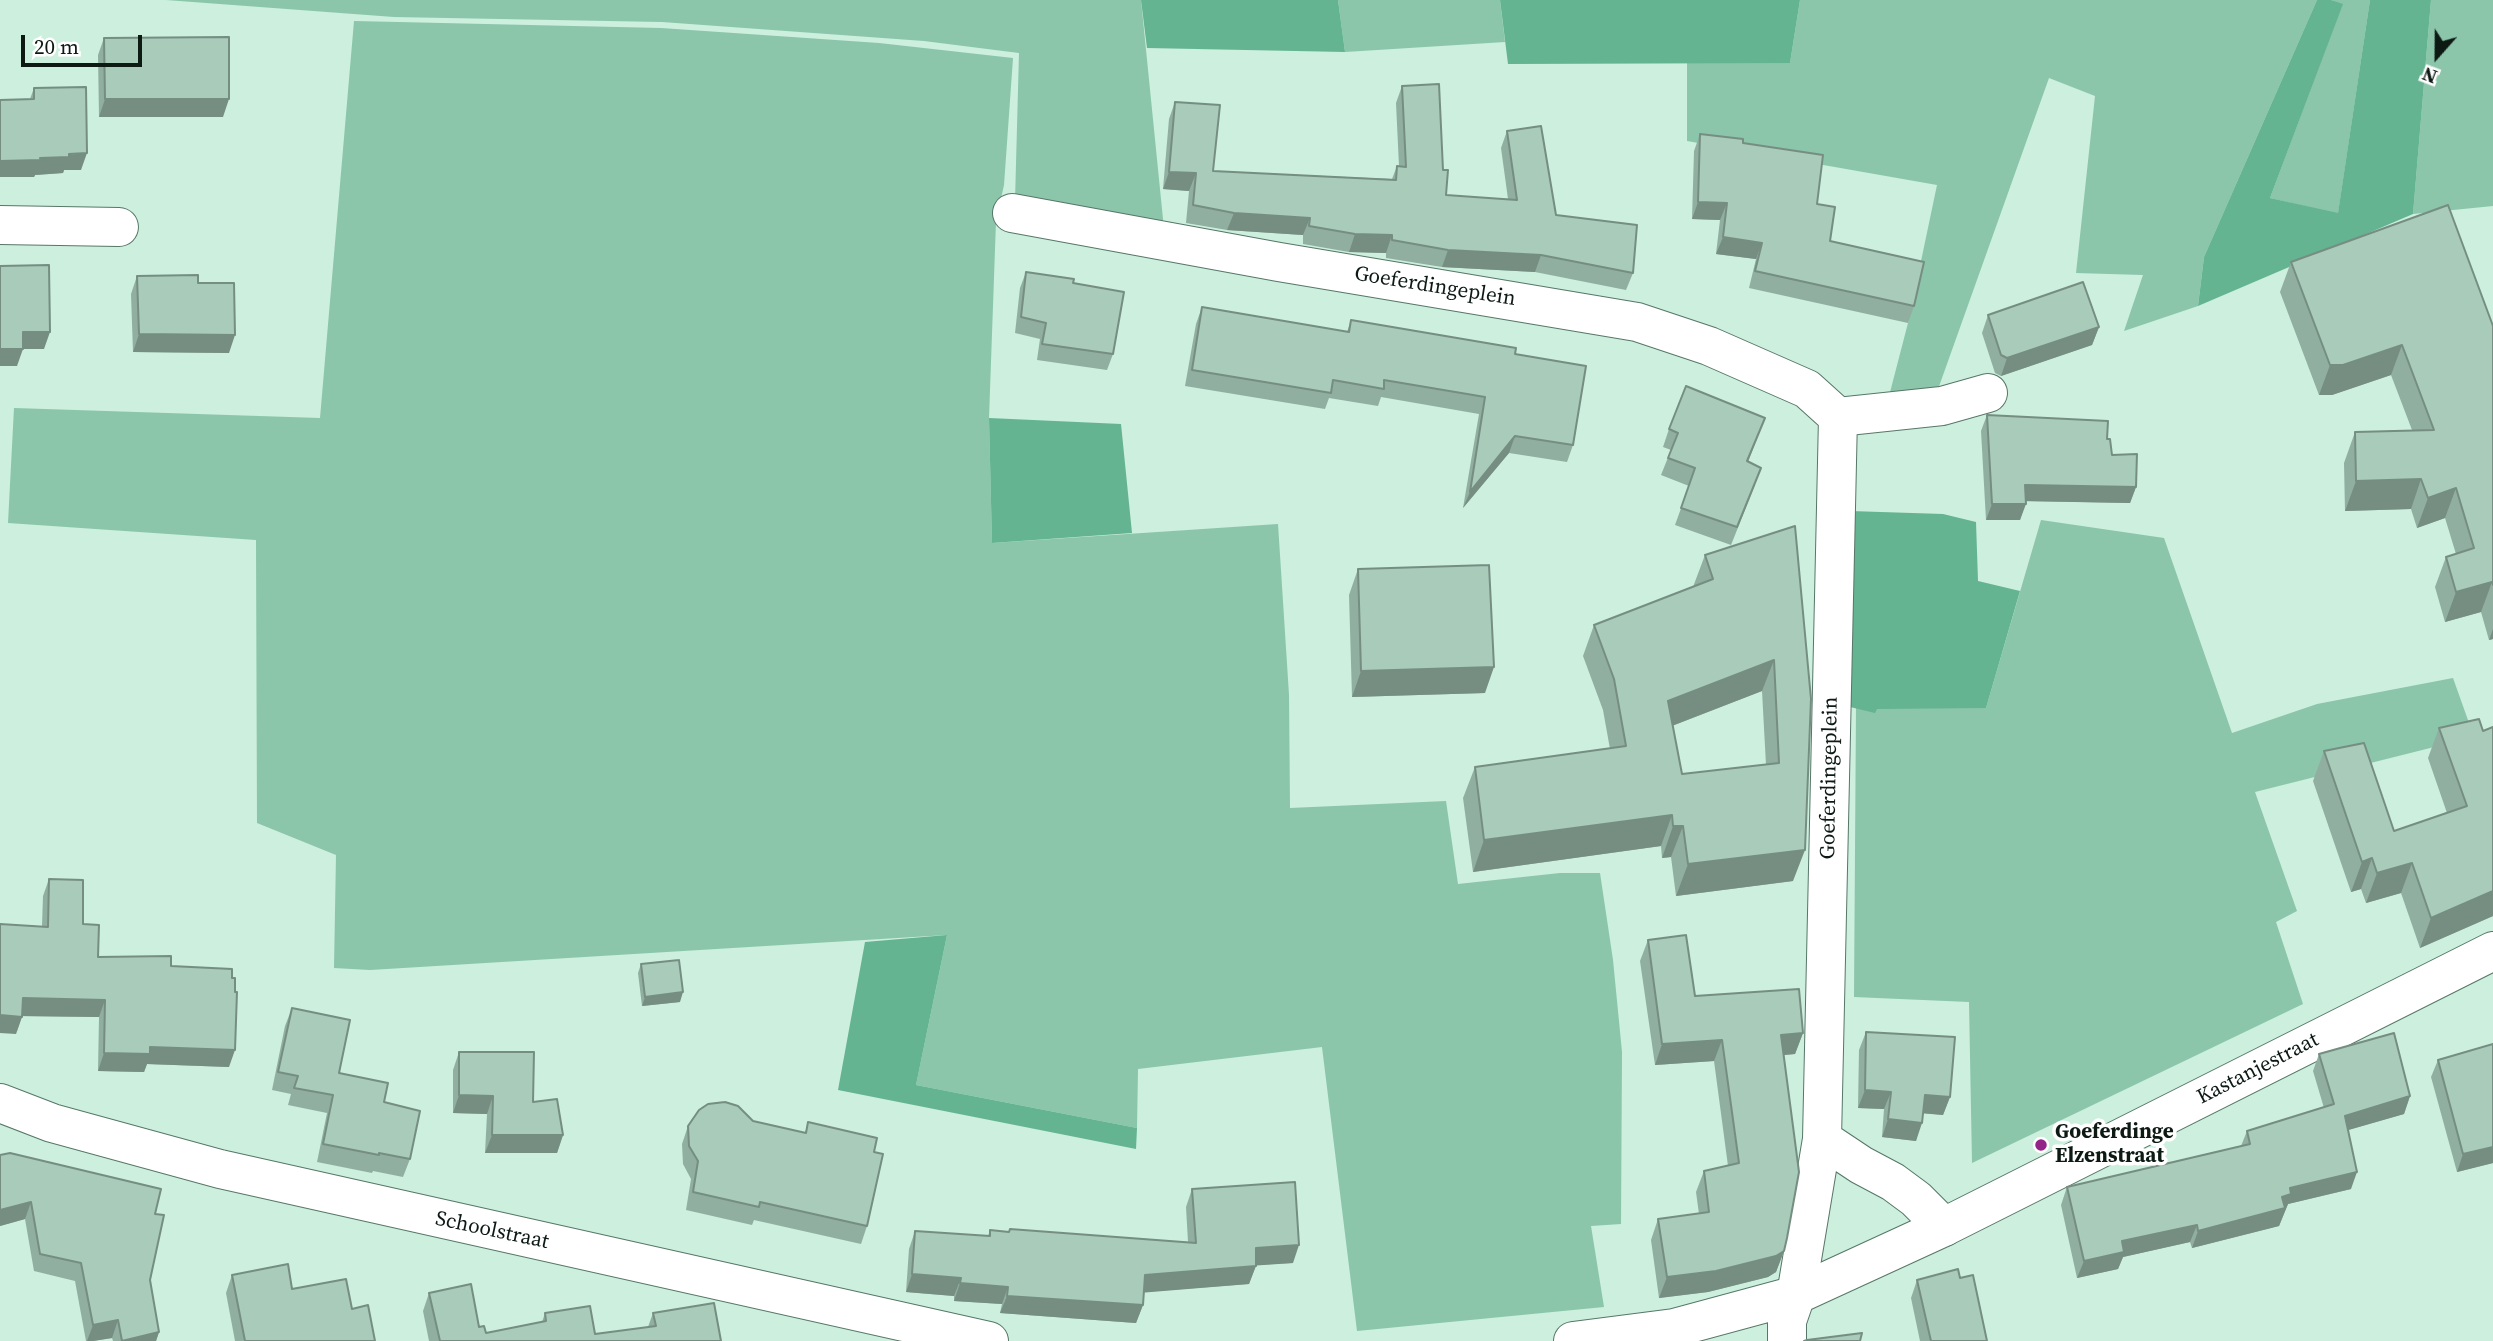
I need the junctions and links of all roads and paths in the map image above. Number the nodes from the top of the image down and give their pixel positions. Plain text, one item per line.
1 (1012, 213) dead end
2 (0, 225) edge
3 (119, 227) dead end
4 (1987, 393) dead end
5 (1838, 417) junction
6 (2493, 951) edge
7 (0, 1103) edge
8 (1822, 1139) junction
9 (1944, 1227) junction
10 (1796, 1295) junction
11 (989, 1341) edge
12 (1573, 1341) edge
13 (1787, 1341) edge

1 - 5 street, Goeferdingeplein
2 - 3 street
4 - 5 street
5 - 8 street, Goeferdingeplein
6 - 9 street, Kastanjestraat
7 - 11 street, Schoolstraat
8 - 9 street
8 - 10 street, Goeferdingeplein
9 - 10 street, Kastanjestraat
10 - 12 street
10 - 13 street, Goeferdingeplein

